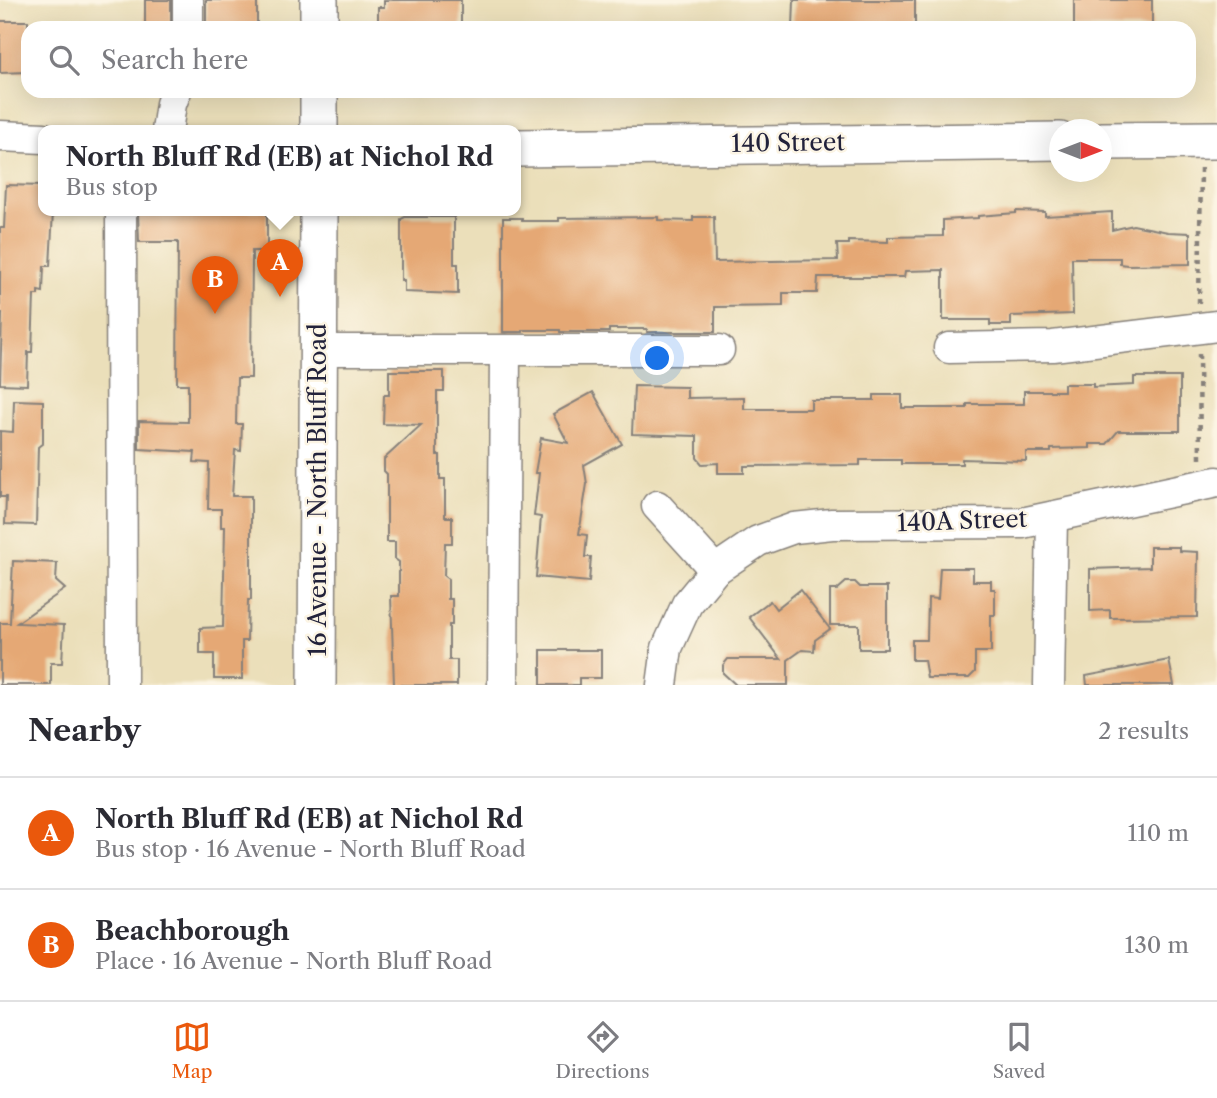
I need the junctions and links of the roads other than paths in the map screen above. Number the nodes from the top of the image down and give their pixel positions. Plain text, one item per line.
1 (188, 0) edge
2 (319, 0) edge
3 (188, 21) edge
4 (319, 21) edge
5 (173, 98) edge
6 (319, 98) edge
7 (168, 125) edge
8 (319, 125) edge
9 (0, 136) edge
10 (38, 138) edge
11 (1049, 141) edge
12 (1112, 142) edge
13 (521, 148) edge
14 (1209, 152) edge
15 (121, 216) edge
16 (319, 216) edge
17 (1205, 327) edge
18 (949, 348) dead end
19 (719, 350) dead end
20 (319, 351) junction
21 (505, 351) junction
22 (1209, 475) edge
23 (657, 506) dead end
24 (1052, 517) junction
25 (715, 570) junction
26 (121, 685) edge
27 (317, 685) edge
28 (503, 685) edge
29 (662, 685) edge
30 (1049, 685) edge

1 - 3 street
2 - 4 main road
5 - 7 street
6 - 8 main road
9 - 10 street
11 - 13 main road, 140 Street
12 - 14 main road
15 - 26 street
16 - 20 main road, 16 Avenue - North Bluff Road
17 - 18 street
19 - 21 street
20 - 21 street
20 - 27 main road, 16 Avenue - North Bluff Road
21 - 28 street
22 - 24 street, 140A Street
23 - 25 street
24 - 25 street, 140A Street
24 - 30 street
25 - 29 street, 140A Street

